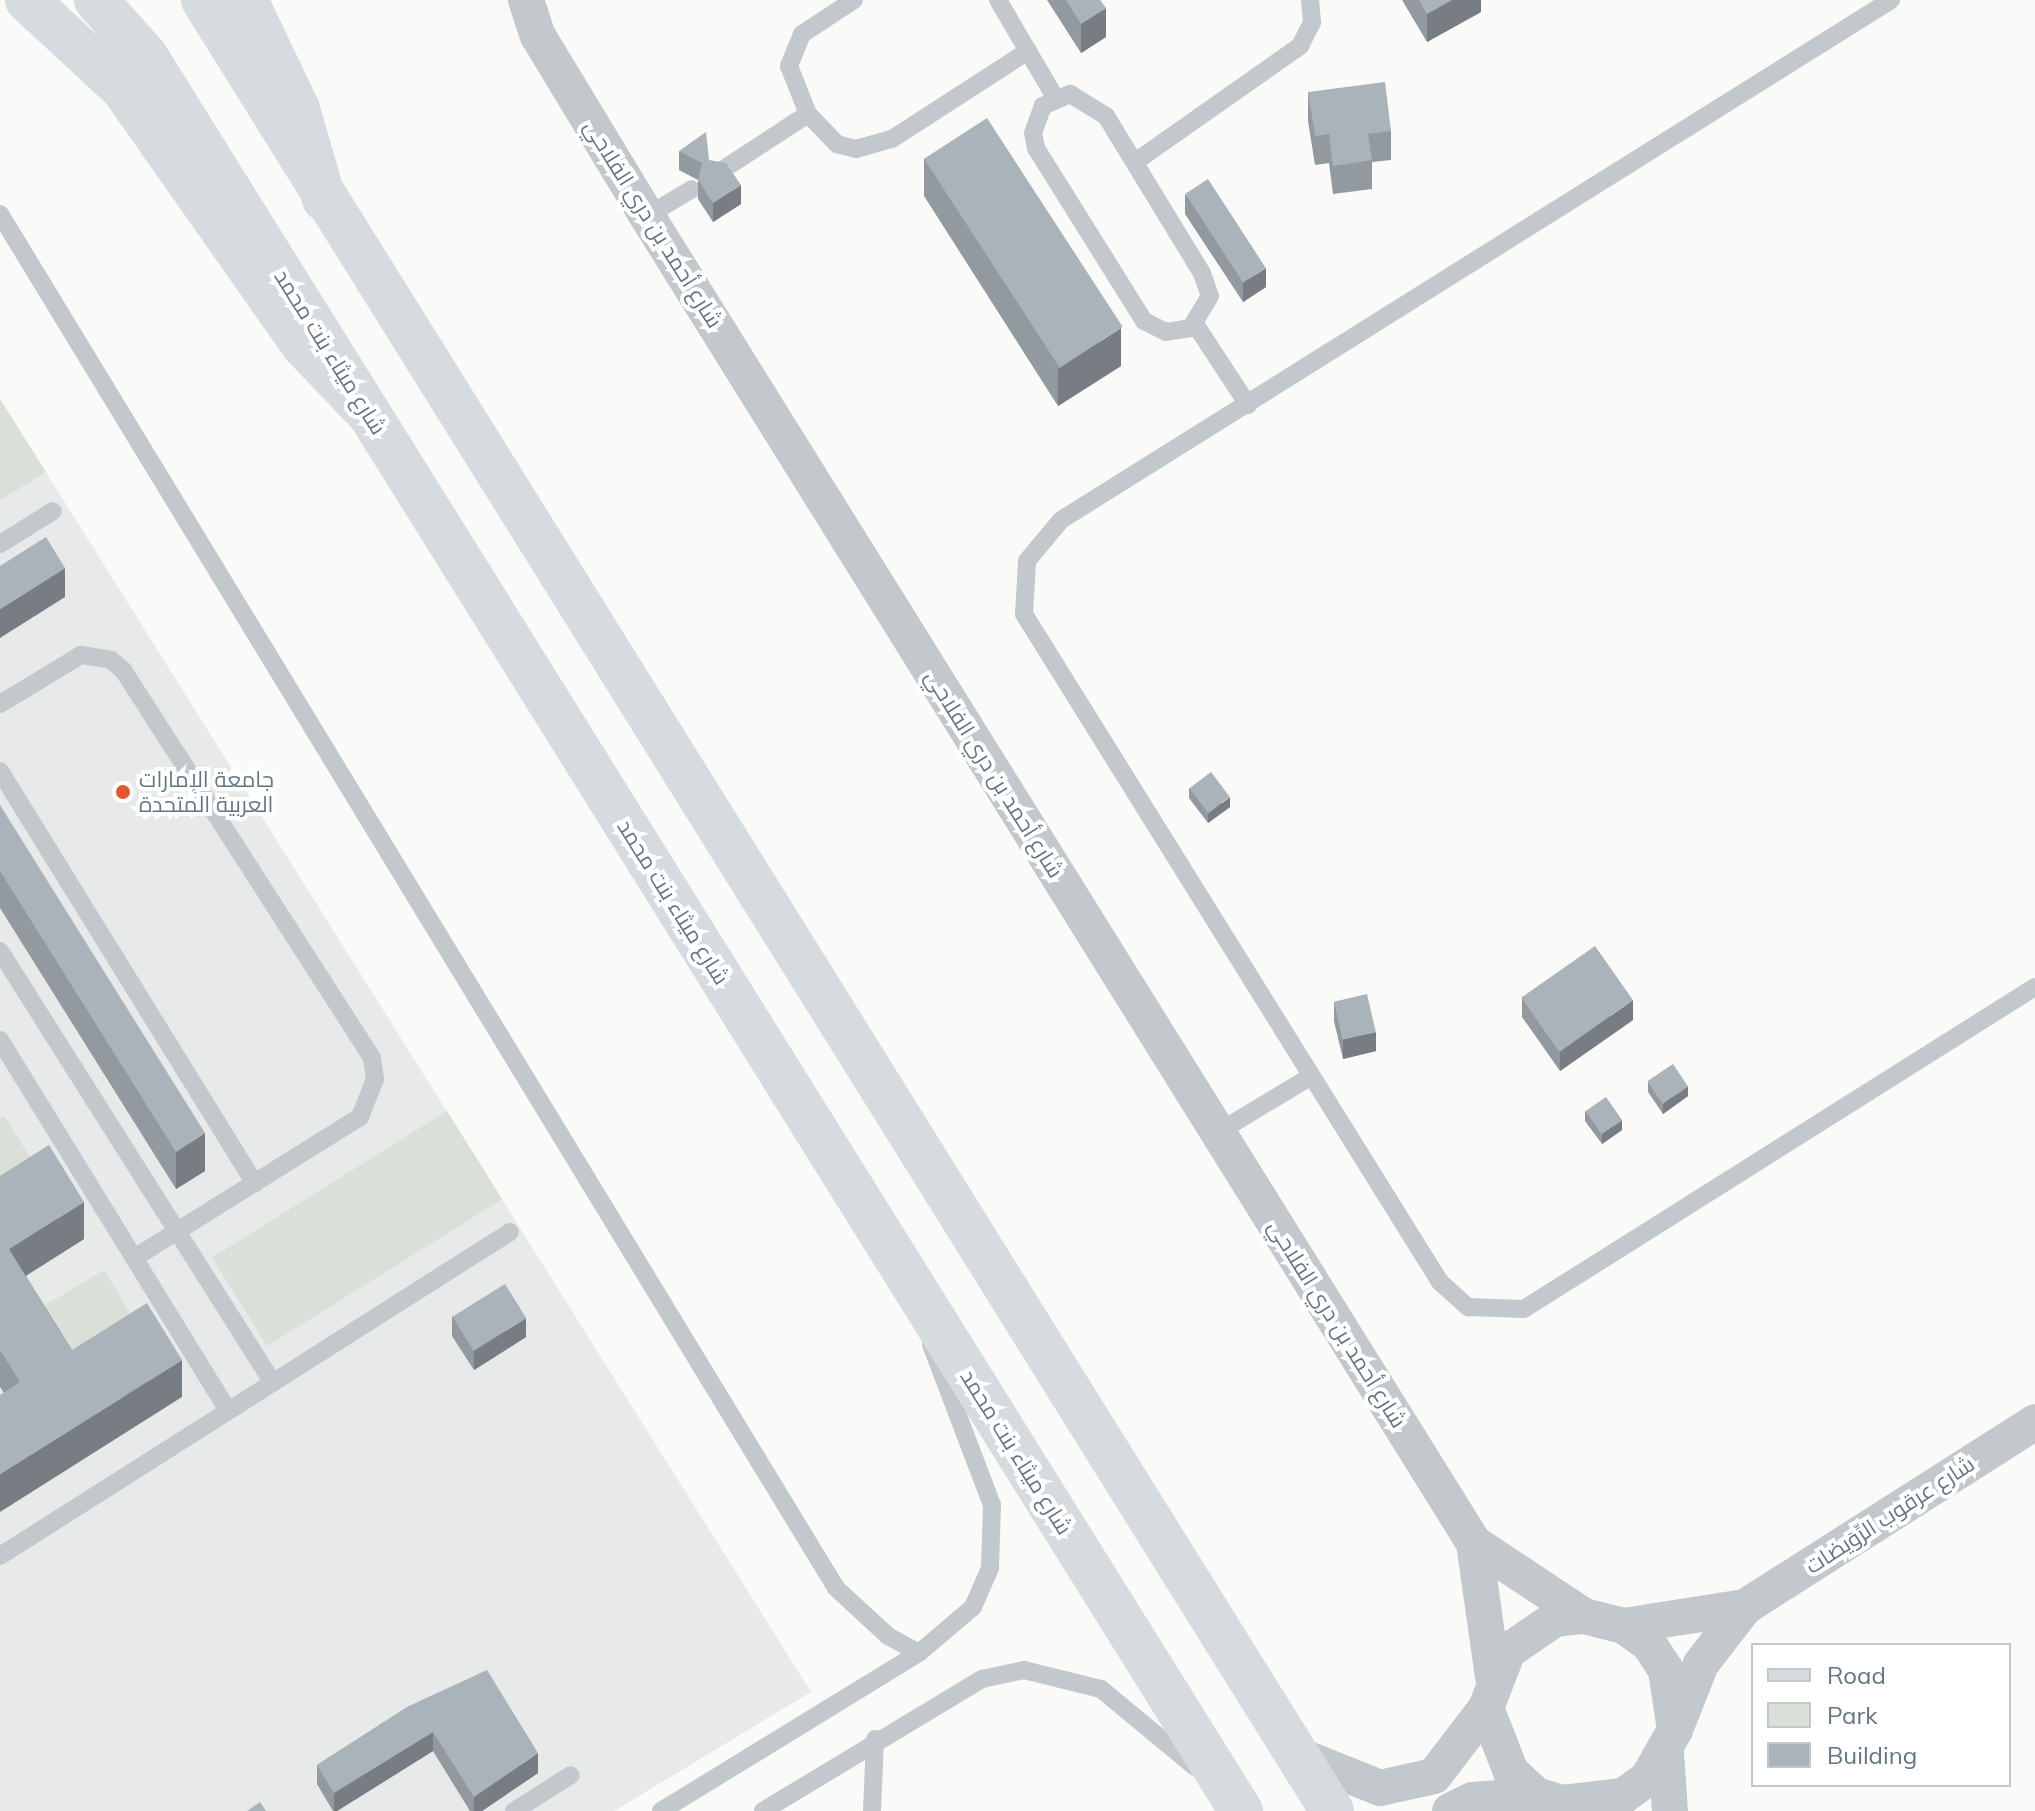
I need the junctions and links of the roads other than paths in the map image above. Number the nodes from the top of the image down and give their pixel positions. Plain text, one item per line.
1 (27, 0) edge
2 (96, 0) edge
3 (203, 0) edge
4 (246, 0) edge
5 (526, 0) edge
6 (854, 0) edge
7 (998, 0) edge
8 (1310, 0) edge
9 (1891, 0) edge
10 (1028, 51) junction
11 (1055, 97) junction
12 (808, 114) junction
13 (1135, 162) junction
14 (719, 172) edge
15 (692, 189) dead end
16 (324, 199) junction
17 (0, 214) edge
18 (647, 216) junction
19 (1195, 324) junction
20 (1248, 405) junction
21 (368, 413) junction
22 (53, 511) dead end
23 (0, 544) edge
24 (0, 704) edge
25 (0, 771) edge
26 (0, 951) edge
27 (2035, 987) edge
28 (0, 1040) edge
29 (1310, 1077) junction
30 (1217, 1133) junction
31 (255, 1184) junction
32 (178, 1232) junction
33 (510, 1232) dead end
34 (134, 1258) junction
35 (915, 1291) junction
36 (273, 1383) junction
37 (228, 1411) junction
38 (2035, 1422) edge
39 (1474, 1543) junction
40 (0, 1556) edge
41 (1745, 1607) junction
42 (1584, 1616) junction
43 (1624, 1626) junction
44 (919, 1653) junction
45 (1490, 1692) junction
46 (875, 1739) junction
47 (1670, 1742) junction
48 (1298, 1755) junction
49 (571, 1775) dead end
50 (1560, 1803) edge
51 (1239, 1807) edge
52 (514, 1811) edge
53 (661, 1811) edge
54 (763, 1811) edge
55 (872, 1811) edge
56 (1332, 1811) edge
57 (1450, 1811) edge
58 (1670, 1811) edge

1 - 21 main road
2 - 21 main road, شارع ميثاء بنت محمد
3 - 16 main road
4 - 16 main road
5 - 18 street, شارع أحمد بن دري الفلاحي
6 - 12 lane
7 - 10 lane
8 - 13 lane
9 - 20 lane
10 - 11 lane
10 - 12 lane
11 - 13 lane
11 - 19 lane
12 - 14 lane
13 - 19 lane
15 - 18 lane
16 - 48 main road
17 - 44 lane
18 - 30 street, شارع أحمد بن دري الفلاحي
19 - 20 lane
20 - 29 lane
21 - 35 main road, شارع ميثاء بنت محمد
22 - 23 lane
24 - 31 lane
25 - 31 lane
26 - 32 lane
27 - 29 lane
28 - 34 lane
29 - 30 lane
30 - 39 street, شارع أحمد بن دري الفلاحي
31 - 32 lane
32 - 34 lane
32 - 36 lane
33 - 36 lane
34 - 37 lane
35 - 44 lane
35 - 51 main road, شارع ميثاء بنت محمد
36 - 37 lane
37 - 40 lane
38 - 41 street, شارع عرقوب الرِّوَيضات
39 - 42 street, شارع أحمد بن دري الفلاحي
39 - 45 street, شارع أحمد بن دري الفلاحي
41 - 43 street, شارع عرقوب الرِّوَيضات
41 - 47 street, شارع عرقوب الرِّوَيضات
42 - 43 street
42 - 45 street
43 - 47 street
44 - 53 lane
45 - 48 street
45 - 50 street
46 - 51 lane
46 - 54 lane
46 - 55 lane
47 - 50 street
47 - 58 street
48 - 56 main road
49 - 52 lane
50 - 57 street

